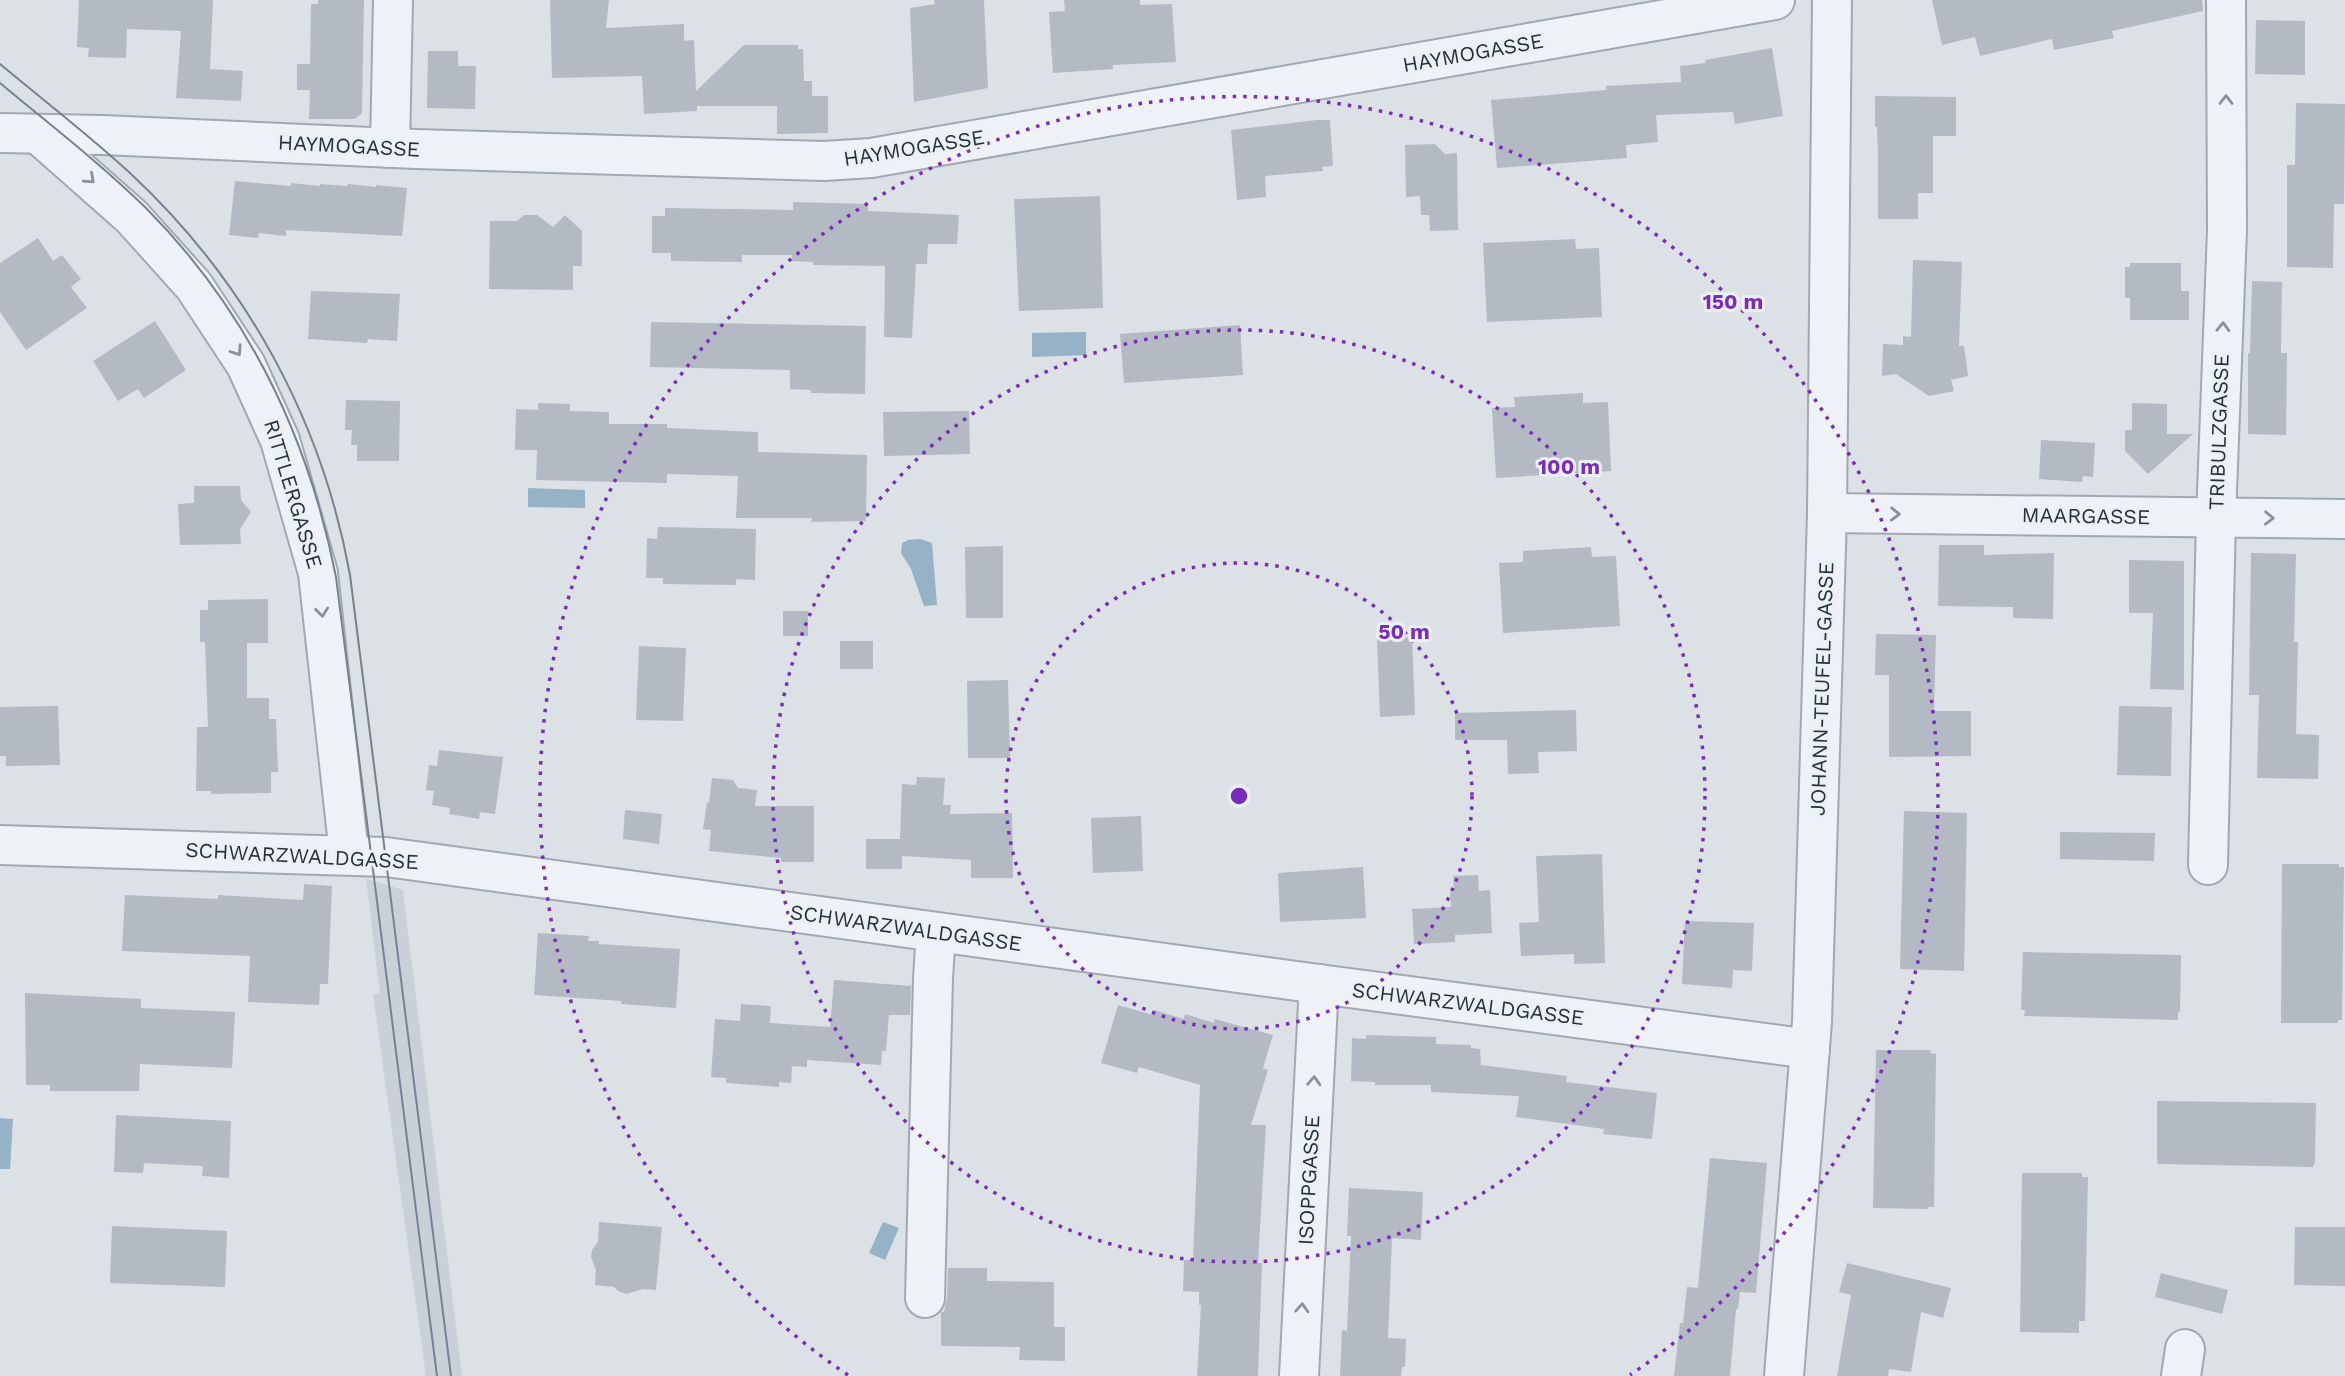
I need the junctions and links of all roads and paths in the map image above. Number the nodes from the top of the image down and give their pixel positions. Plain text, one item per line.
1 (393, 0) edge
2 (1775, 0) edge
3 (1832, 0) edge
4 (2226, 0) edge
5 (0, 133) edge
6 (38, 134) junction
7 (390, 148) junction
8 (1827, 513) junction
9 (2216, 518) junction
10 (2345, 519) edge
11 (0, 845) edge
12 (349, 854) junction
13 (2208, 865) dead end
14 (936, 932) junction
15 (1319, 984) junction
16 (1810, 1049) junction
17 (925, 1298) dead end
18 (1299, 1376) edge
19 (1784, 1376) edge

1 - 7 street
2 - 7 street, HAYMOGASSE
3 - 8 street, JOHANN-TEUFEL-GASSE
9 -> 4 street, TRIBULZGASSE
5 - 6 street, HAYMOGASSE
6 - 7 street, HAYMOGASSE
6 -> 12 street, RITTLERGASSE
8 -> 9 street, MAARGASSE
8 - 16 street, JOHANN-TEUFEL-GASSE
9 -> 10 street, MAARGASSE
9 - 13 street, TRIBULZGASSE
11 - 12 street, SCHWARZWALDGASSE
12 - 14 street, SCHWARZWALDGASSE
14 - 15 street, SCHWARZWALDGASSE
14 - 17 street
15 - 16 street, SCHWARZWALDGASSE
18 -> 15 street, ISOPPGASSE
16 - 19 street, JOHANN-TEUFEL-GASSE

